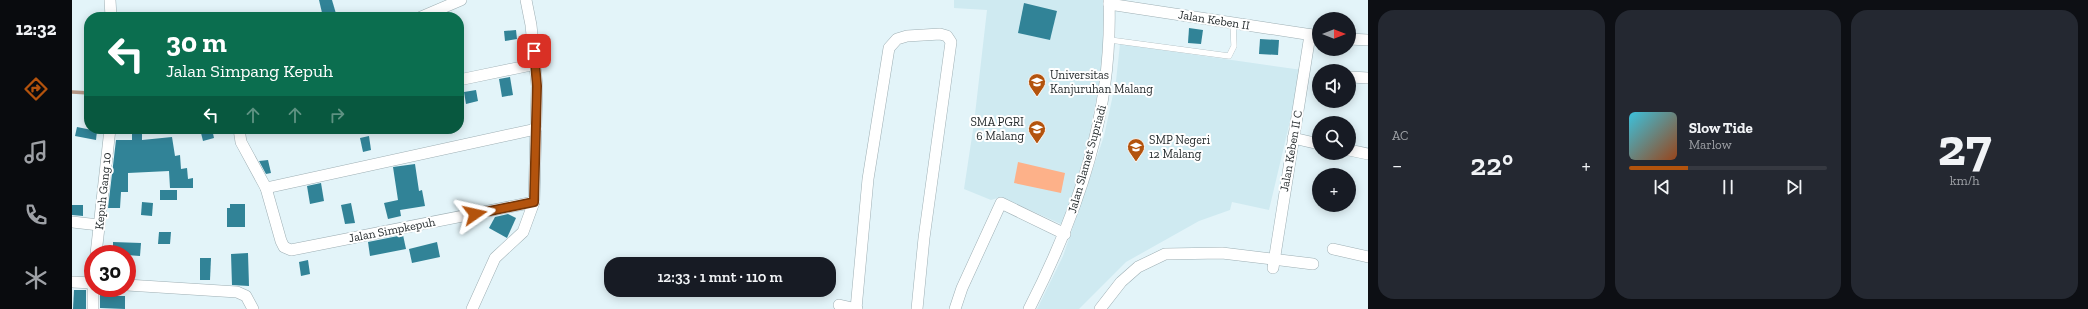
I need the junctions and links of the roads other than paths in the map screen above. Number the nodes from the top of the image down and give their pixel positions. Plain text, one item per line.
1 (110, 0) edge
2 (462, 0) edge
3 (526, 0) edge
4 (1109, 2) edge
5 (111, 12) edge
6 (433, 12) edge
7 (1233, 23) junction
8 (1312, 36) edge
9 (1356, 39) edge
10 (1110, 40) junction
11 (1368, 40) edge
12 (1312, 51) edge
13 (536, 64) junction
14 (1356, 77) edge
15 (1368, 78) edge
16 (464, 79) edge
17 (536, 129) junction
18 (109, 134) edge
19 (239, 134) edge
20 (1294, 138) junction
21 (1312, 142) edge
22 (1356, 151) edge
23 (1368, 154) edge
24 (266, 188) junction
25 (534, 202) junction
26 (72, 222) edge
27 (99, 225) junction
28 (1065, 234) junction
29 (97, 245) edge
30 (1333, 249) dead end
31 (1368, 257) edge
32 (1274, 263) junction
33 (1313, 264) dead end
34 (72, 282) edge
35 (84, 283) edge
36 (136, 286) edge
37 (94, 297) edge
38 (839, 305) dead end
39 (93, 309) edge
40 (253, 309) edge
41 (472, 309) edge
42 (856, 309) edge
43 (917, 309) edge
44 (955, 309) edge
45 (1029, 309) edge
46 (1100, 309) edge

1 - 5 street
2 - 6 street
3 - 13 street
4 - 7 street, Jalan Keben II
4 - 10 street, Jalan Slamet Supriadi
7 - 8 street, Jalan Keben II
7 - 10 lane
9 - 11 street
10 - 28 street, Jalan Slamet Supriadi
12 - 20 street, Jalan Keben II C
13 - 16 street
13 - 17 street
14 - 15 street
17 - 24 street
17 - 25 street
18 - 27 street, Kepuh Gang 10
19 - 24 street
20 - 21 street
20 - 32 street, Jalan Keben II C
22 - 23 street
24 - 25 street, Jalan Simpkepuh
25 - 41 street
26 - 27 street
27 - 29 street, Kepuh Gang 10
28 - 44 street
28 - 45 street, Jalan Slamet Supriadi
30 - 31 street
32 - 33 street
32 - 46 street
34 - 35 street
36 - 40 street
37 - 39 street
38 - 42 street
42 - 43 street

